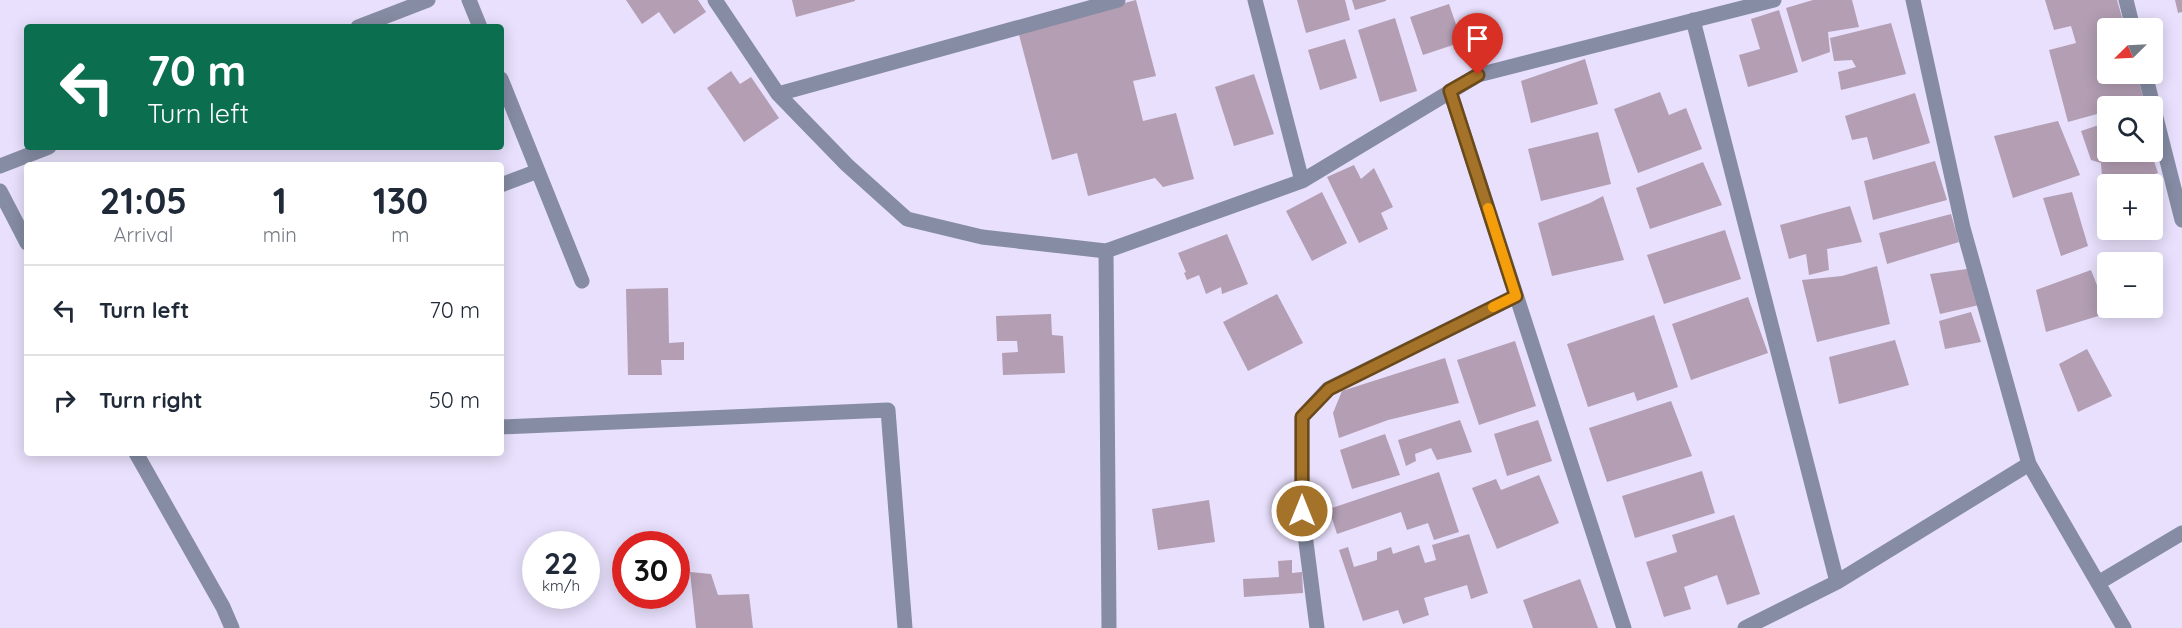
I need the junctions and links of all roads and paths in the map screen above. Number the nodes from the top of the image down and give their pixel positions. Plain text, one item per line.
1 (428, 0) edge
2 (470, 0) edge
3 (715, 0) edge
4 (1118, 0) edge
5 (1255, 0) edge
6 (1774, 0) edge
7 (1913, 0) edge
8 (2126, 0) edge
9 (2130, 18) edge
10 (1694, 20) junction
11 (366, 24) edge
12 (479, 24) edge
13 (2148, 84) edge
14 (504, 86) edge
15 (1450, 91) junction
16 (778, 94) junction
17 (41, 150) edge
18 (0, 166) edge
19 (538, 171) junction
20 (1302, 181) junction
21 (504, 184) edge
22 (0, 191) edge
23 (2182, 219) edge
24 (24, 237) edge
25 (1106, 251) junction
26 (582, 281) dead end
27 (1516, 296) junction
28 (504, 428) edge
29 (138, 456) edge
30 (2029, 464) junction
31 (2182, 533) edge
32 (1837, 582) junction
33 (2098, 583) junction
34 (232, 628) edge
35 (905, 628) edge
36 (1108, 628) edge
37 (1317, 628) edge
38 (1624, 628) edge
39 (1745, 628) edge
40 (2124, 628) edge

1 - 11 street
2 - 12 street
3 - 16 street
4 - 16 street
5 - 20 street
6 - 10 street
7 - 30 street
8 - 9 street
10 - 15 street
10 - 32 street
13 - 23 street
14 - 19 street
15 - 20 street
15 - 27 street
16 - 25 street
17 - 18 street
19 - 21 street
19 - 26 street
20 - 25 street
22 - 24 street
25 - 36 street
27 - 37 street
27 - 38 street
28 - 35 street
29 - 34 street
30 - 32 street
30 - 33 street
31 - 33 street
32 - 39 street
33 - 40 street

